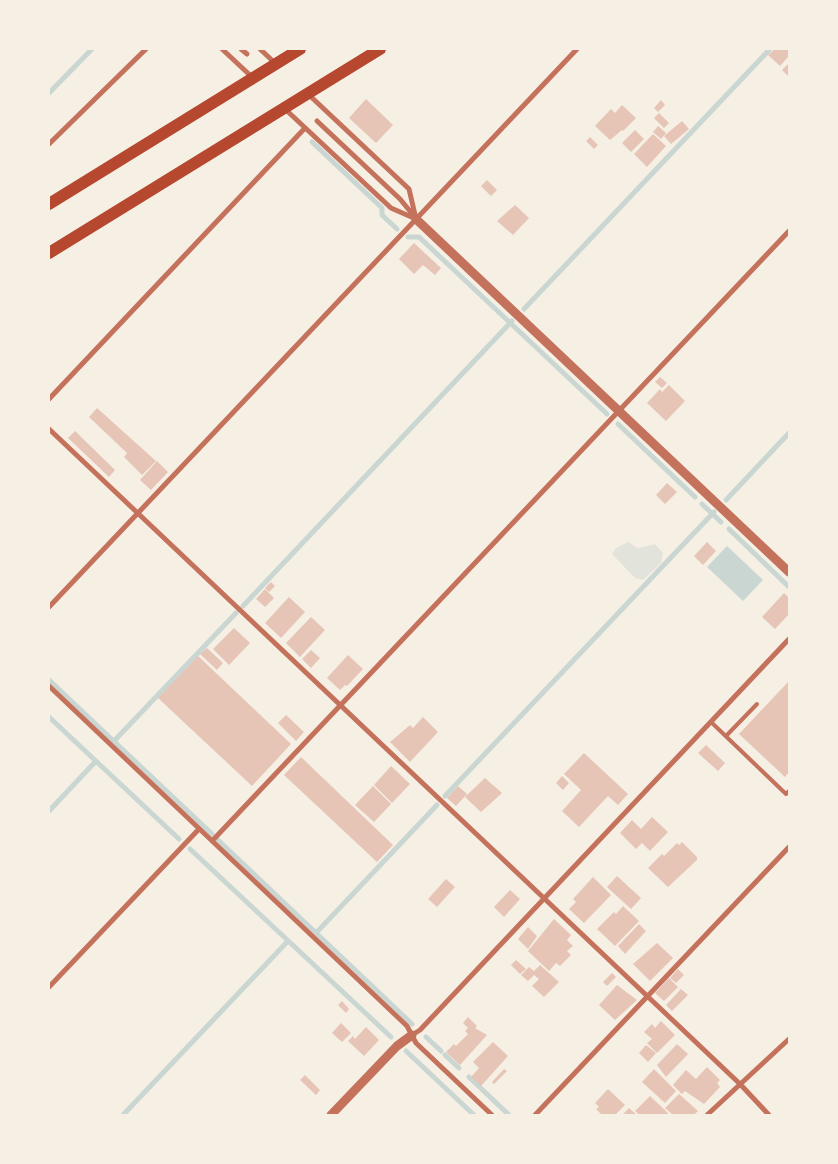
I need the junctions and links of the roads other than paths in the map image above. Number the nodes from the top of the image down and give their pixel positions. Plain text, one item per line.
1 (146, 49) edge
2 (222, 49) edge
3 (241, 49) edge
4 (260, 49) edge
5 (300, 49) edge
6 (380, 49) edge
7 (577, 49) edge
8 (247, 54) dead end
9 (276, 64) junction
10 (253, 78) junction
11 (308, 94) junction
12 (284, 108) junction
13 (317, 121) dead end
14 (305, 128) junction
15 (49, 144) edge
16 (49, 204) edge
17 (416, 219) junction
18 (789, 231) edge
19 (49, 253) edge
20 (49, 399) edge
21 (619, 411) junction
22 (49, 429) edge
23 (138, 513) junction
24 (789, 572) edge
25 (49, 607) edge
26 (789, 639) edge
27 (49, 686) edge
28 (757, 704) dead end
29 (340, 705) junction
30 (711, 722) junction
31 (726, 736) junction
32 (789, 791) edge
33 (199, 829) junction
34 (212, 841) junction
35 (789, 847) edge
36 (544, 898) junction
37 (49, 987) edge
38 (648, 996) junction
39 (412, 1035) junction
40 (789, 1039) edge
41 (740, 1084) junction
42 (331, 1115) edge
43 (492, 1115) edge
44 (535, 1115) edge
45 (707, 1115) edge
46 (768, 1115) edge

1 - 15 street
2 - 10 street
3 - 8 street
4 - 9 street
5 - 9 highway
6 - 11 highway
7 - 17 street
9 - 10 highway
10 - 16 highway
11 - 12 highway
11 - 17 street
12 - 14 street
12 - 19 highway
13 - 17 street
14 - 17 street
14 - 20 street
17 - 21 street
17 - 23 street
18 - 21 street
21 - 24 street
21 - 29 street
22 - 23 street
23 - 25 street
23 - 29 street
26 - 30 street
27 - 33 street
28 - 31 lane
29 - 34 street
29 - 36 street
30 - 31 lane
30 - 36 street
31 - 32 lane
33 - 34 street
33 - 37 street
34 - 39 street
35 - 38 street
36 - 38 street
36 - 39 street
38 - 41 street
38 - 44 street
39 - 42 street
39 - 43 street
40 - 41 street
41 - 45 street
41 - 46 street

